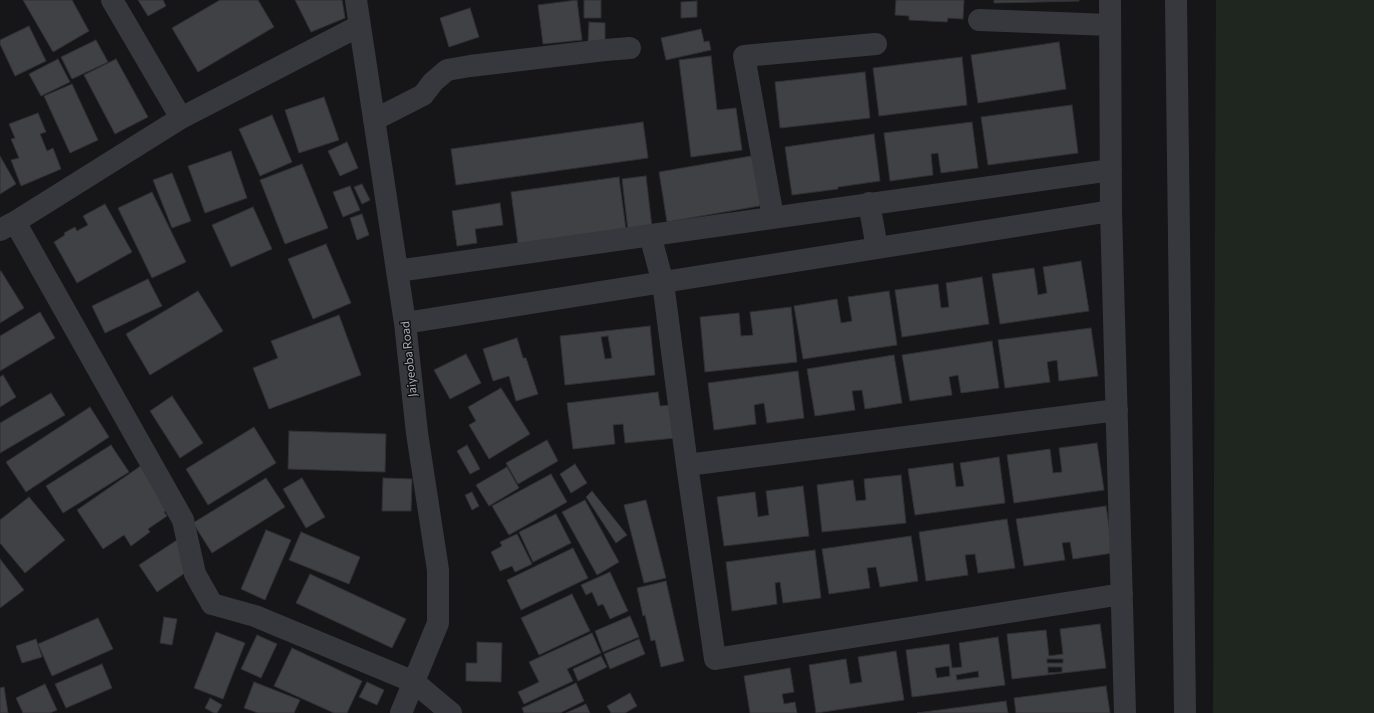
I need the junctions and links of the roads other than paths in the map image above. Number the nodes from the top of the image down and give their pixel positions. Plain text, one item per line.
1 (112, 0) edge
2 (356, 0) edge
3 (1110, 0) edge
4 (1176, 0) edge
5 (979, 20) dead end
6 (1110, 25) junction
7 (359, 26) junction
8 (876, 44) dead end
9 (630, 48) dead end
10 (181, 118) junction
11 (374, 120) junction
12 (1111, 170) junction
13 (869, 203) junction
14 (1111, 211) junction
15 (773, 217) junction
16 (7, 226) edge
17 (650, 235) junction
18 (877, 248) junction
19 (397, 271) junction
20 (664, 282) junction
21 (405, 323) junction
22 (1117, 410) junction
23 (687, 465) junction
24 (1122, 594) junction
25 (414, 682) junction
26 (401, 713) edge
27 (451, 713) edge
28 (1125, 713) edge
29 (1185, 713) edge

1 - 10 street
2 - 7 street, Jaiyeoba Road
3 - 6 street
4 - 29 street
5 - 6 street
6 - 12 street
7 - 10 street
7 - 11 street, Jaiyeoba Road
8 - 15 street
9 - 11 street
10 - 16 street
11 - 19 street, Jaiyeoba Road
12 - 13 street
12 - 14 street
13 - 15 street
13 - 18 street
14 - 18 street
14 - 22 street
15 - 17 street
16 - 25 street
17 - 19 street
17 - 20 street
18 - 20 street
19 - 21 street, Jaiyeoba Road
20 - 21 street
20 - 23 street
21 - 25 street, Jaiyeoba Road
22 - 23 street
22 - 24 street
23 - 24 street
24 - 28 street
25 - 26 street, Jaiyeoba Road
25 - 27 street

